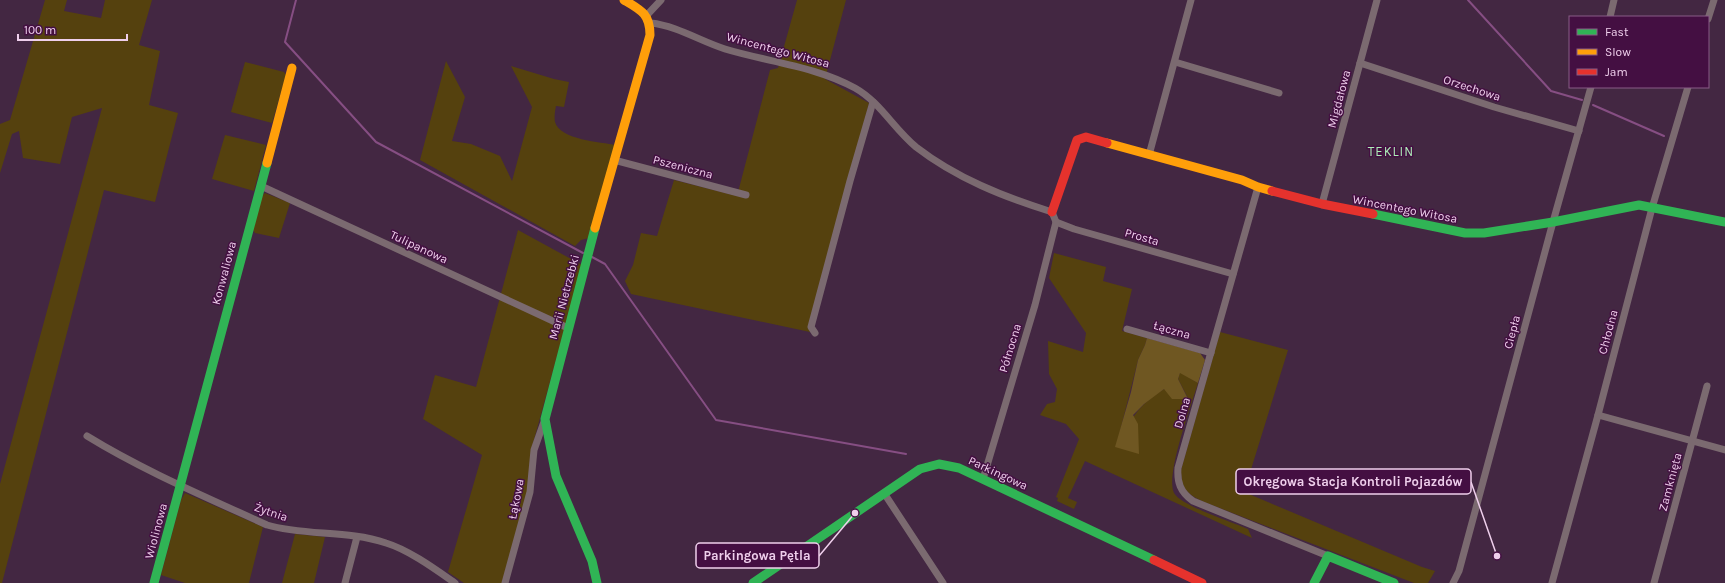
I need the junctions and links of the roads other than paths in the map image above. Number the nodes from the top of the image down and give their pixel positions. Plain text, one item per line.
1 (624, 0) edge
2 (661, 0) edge
3 (1191, 0) edge
4 (1377, 0) edge
5 (1614, 0) edge
6 (1714, 0) edge
7 (1610, 16) edge
8 (1709, 16) edge
9 (649, 19) junction
10 (1175, 62) junction
11 (1360, 63) junction
12 (292, 68) dead end
13 (1591, 88) edge
14 (1688, 88) edge
15 (1279, 93) dead end
16 (874, 102) junction
17 (1578, 132) junction
18 (1149, 155) junction
19 (614, 160) junction
20 (261, 186) junction
21 (1258, 187) junction
22 (746, 195) dead end
23 (1322, 204) junction
24 (1652, 208) junction
25 (1052, 212) junction
26 (1056, 222) junction
27 (1553, 222) junction
28 (1725, 222) edge
29 (1232, 274) junction
30 (568, 328) junction
31 (1127, 329) dead end
32 (815, 333) dead end
33 (1211, 353) junction
34 (1706, 386) dead end
35 (1598, 415) junction
36 (545, 419) junction
37 (87, 436) dead end
38 (1693, 440) junction
39 (1725, 450) edge
40 (983, 479) junction
41 (181, 486) junction
42 (884, 493) junction
43 (357, 537) junction
44 (1328, 556) junction
45 (939, 582) edge
46 (154, 583) edge
47 (345, 583) edge
48 (455, 583) edge
49 (505, 583) edge
50 (597, 583) edge
51 (753, 583) edge
52 (1202, 583) edge
53 (1314, 583) edge
54 (1394, 583) edge
55 (1452, 583) edge
56 (1552, 583) edge
57 (1654, 583) edge

1 - 9 street
2 - 9 street
3 - 10 street
4 - 11 street, Migdałowa
5 - 7 street
6 - 8 street
9 - 16 street, Wincentego Witosa
9 - 19 street, Marii Nietrzebki
10 - 15 street
10 - 18 street
11 - 17 street, Orzechowa
11 - 23 street, Migdałowa
12 - 20 street, Konwaliowa
13 - 17 street, Ciepła
14 - 24 street, Chłodna
16 - 25 street, Wincentego Witosa
16 - 32 street
17 - 27 street, Ciepła
18 - 21 street, Wincentego Witosa
18 - 25 street, Wincentego Witosa
19 - 22 street, Pszeniczna
19 - 30 street, Marii Nietrzebki
20 - 30 street, Tulipanowa
20 - 41 street, Konwaliowa
21 - 23 street, Wincentego Witosa
21 - 29 street, Dolna
23 - 27 street, Wincentego Witosa
24 - 27 street, Wincentego Witosa
24 - 28 street, Wincentego Witosa
24 - 35 street, Chłodna
25 - 26 street
26 - 29 street, Prosta
26 - 40 street, Północna
27 - 55 street, Ciepła
29 - 33 street, Dolna
30 - 36 street, Marii Nietrzebki
31 - 33 street, Łączna
33 - 44 street, Dolna
34 - 38 street, Zamknięta
35 - 38 street
35 - 56 street, Chłodna
36 - 49 street, Łąkowa
36 - 50 street, Marii Nietrzebki
37 - 41 street, Żytnia
38 - 39 street
38 - 57 street, Zamknięta
40 - 42 street, Parkingowa
40 - 52 street, Parkingowa
41 - 43 street, Żytnia
41 - 46 street, Wiolinowa
42 - 45 street
42 - 51 street, Parkingowa
43 - 47 street
43 - 48 street, Żytnia
44 - 53 street
44 - 54 street

